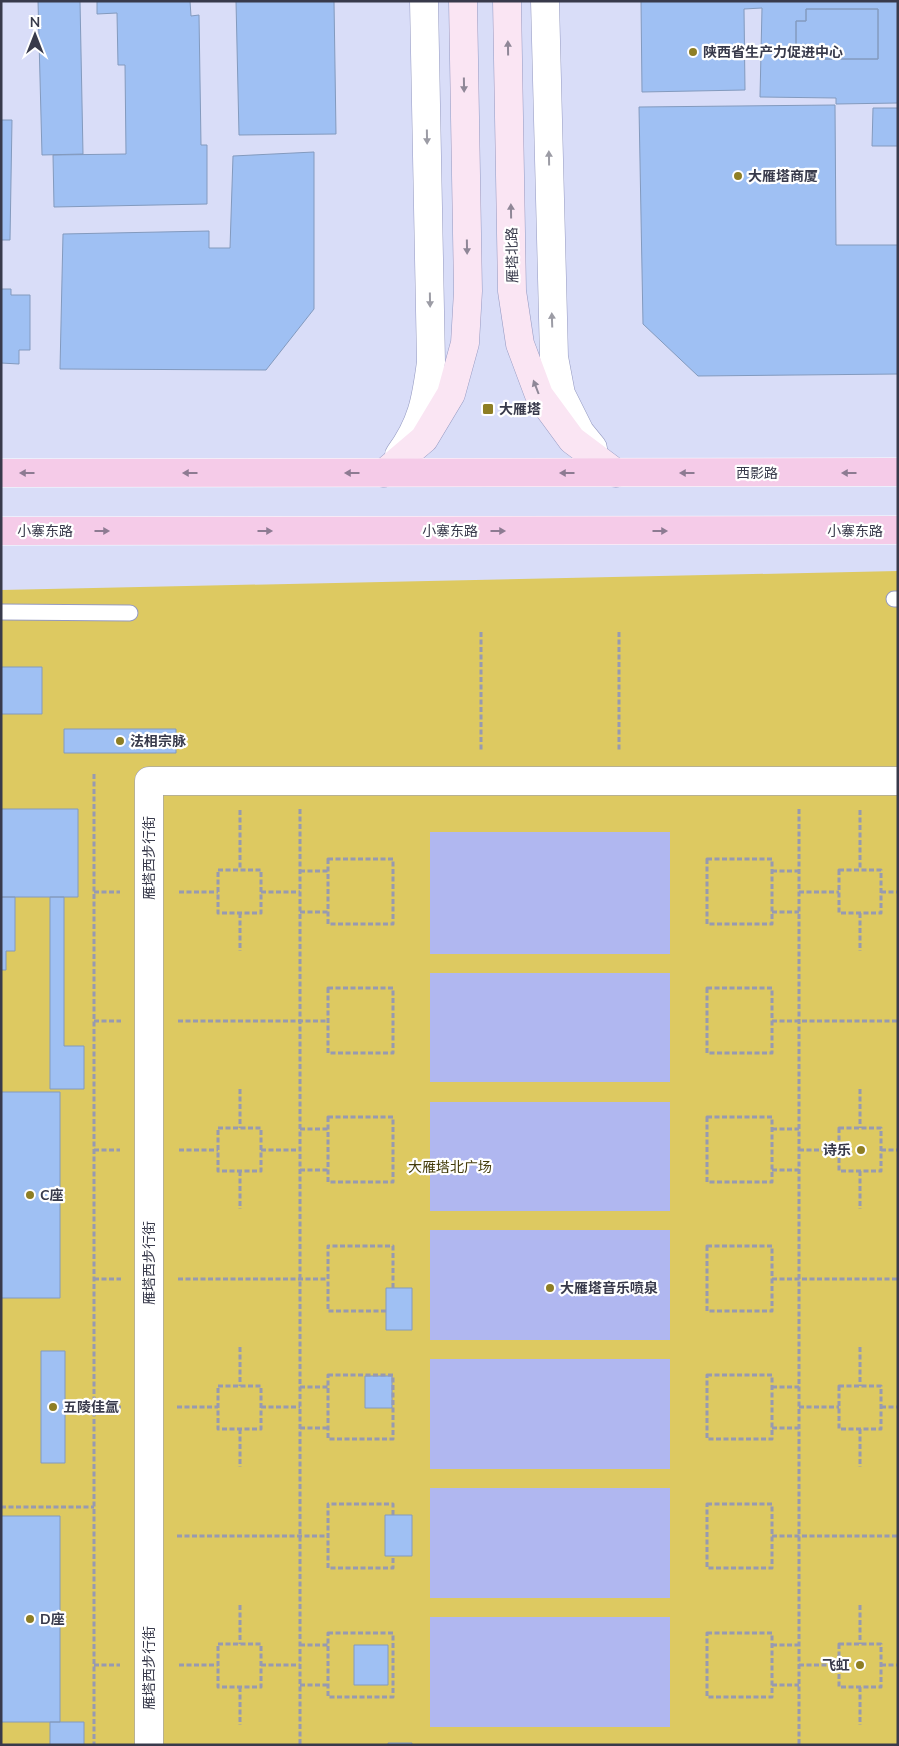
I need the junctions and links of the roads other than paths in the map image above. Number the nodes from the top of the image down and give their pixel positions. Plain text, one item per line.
1 (424, 1) edge
2 (462, 1) edge
3 (507, 1) edge
4 (545, 1) edge
5 (898, 472) edge
6 (1, 473) edge
7 (384, 473) junction
8 (616, 473) junction
9 (898, 530) edge
10 (1, 532) edge
11 (1, 612) edge
12 (130, 613) dead end
13 (898, 781) edge
14 (149, 1745) edge

1 -> 7 street
2 -> 7 main road
8 -> 3 main road, 雁塔北路
8 -> 4 street
5 -> 8 main road, 西影路
7 -> 6 main road
8 -> 7 main road
10 -> 9 main road, 小寨东路
11 - 12 lane
13 - 14 street, 雁塔西步行街

